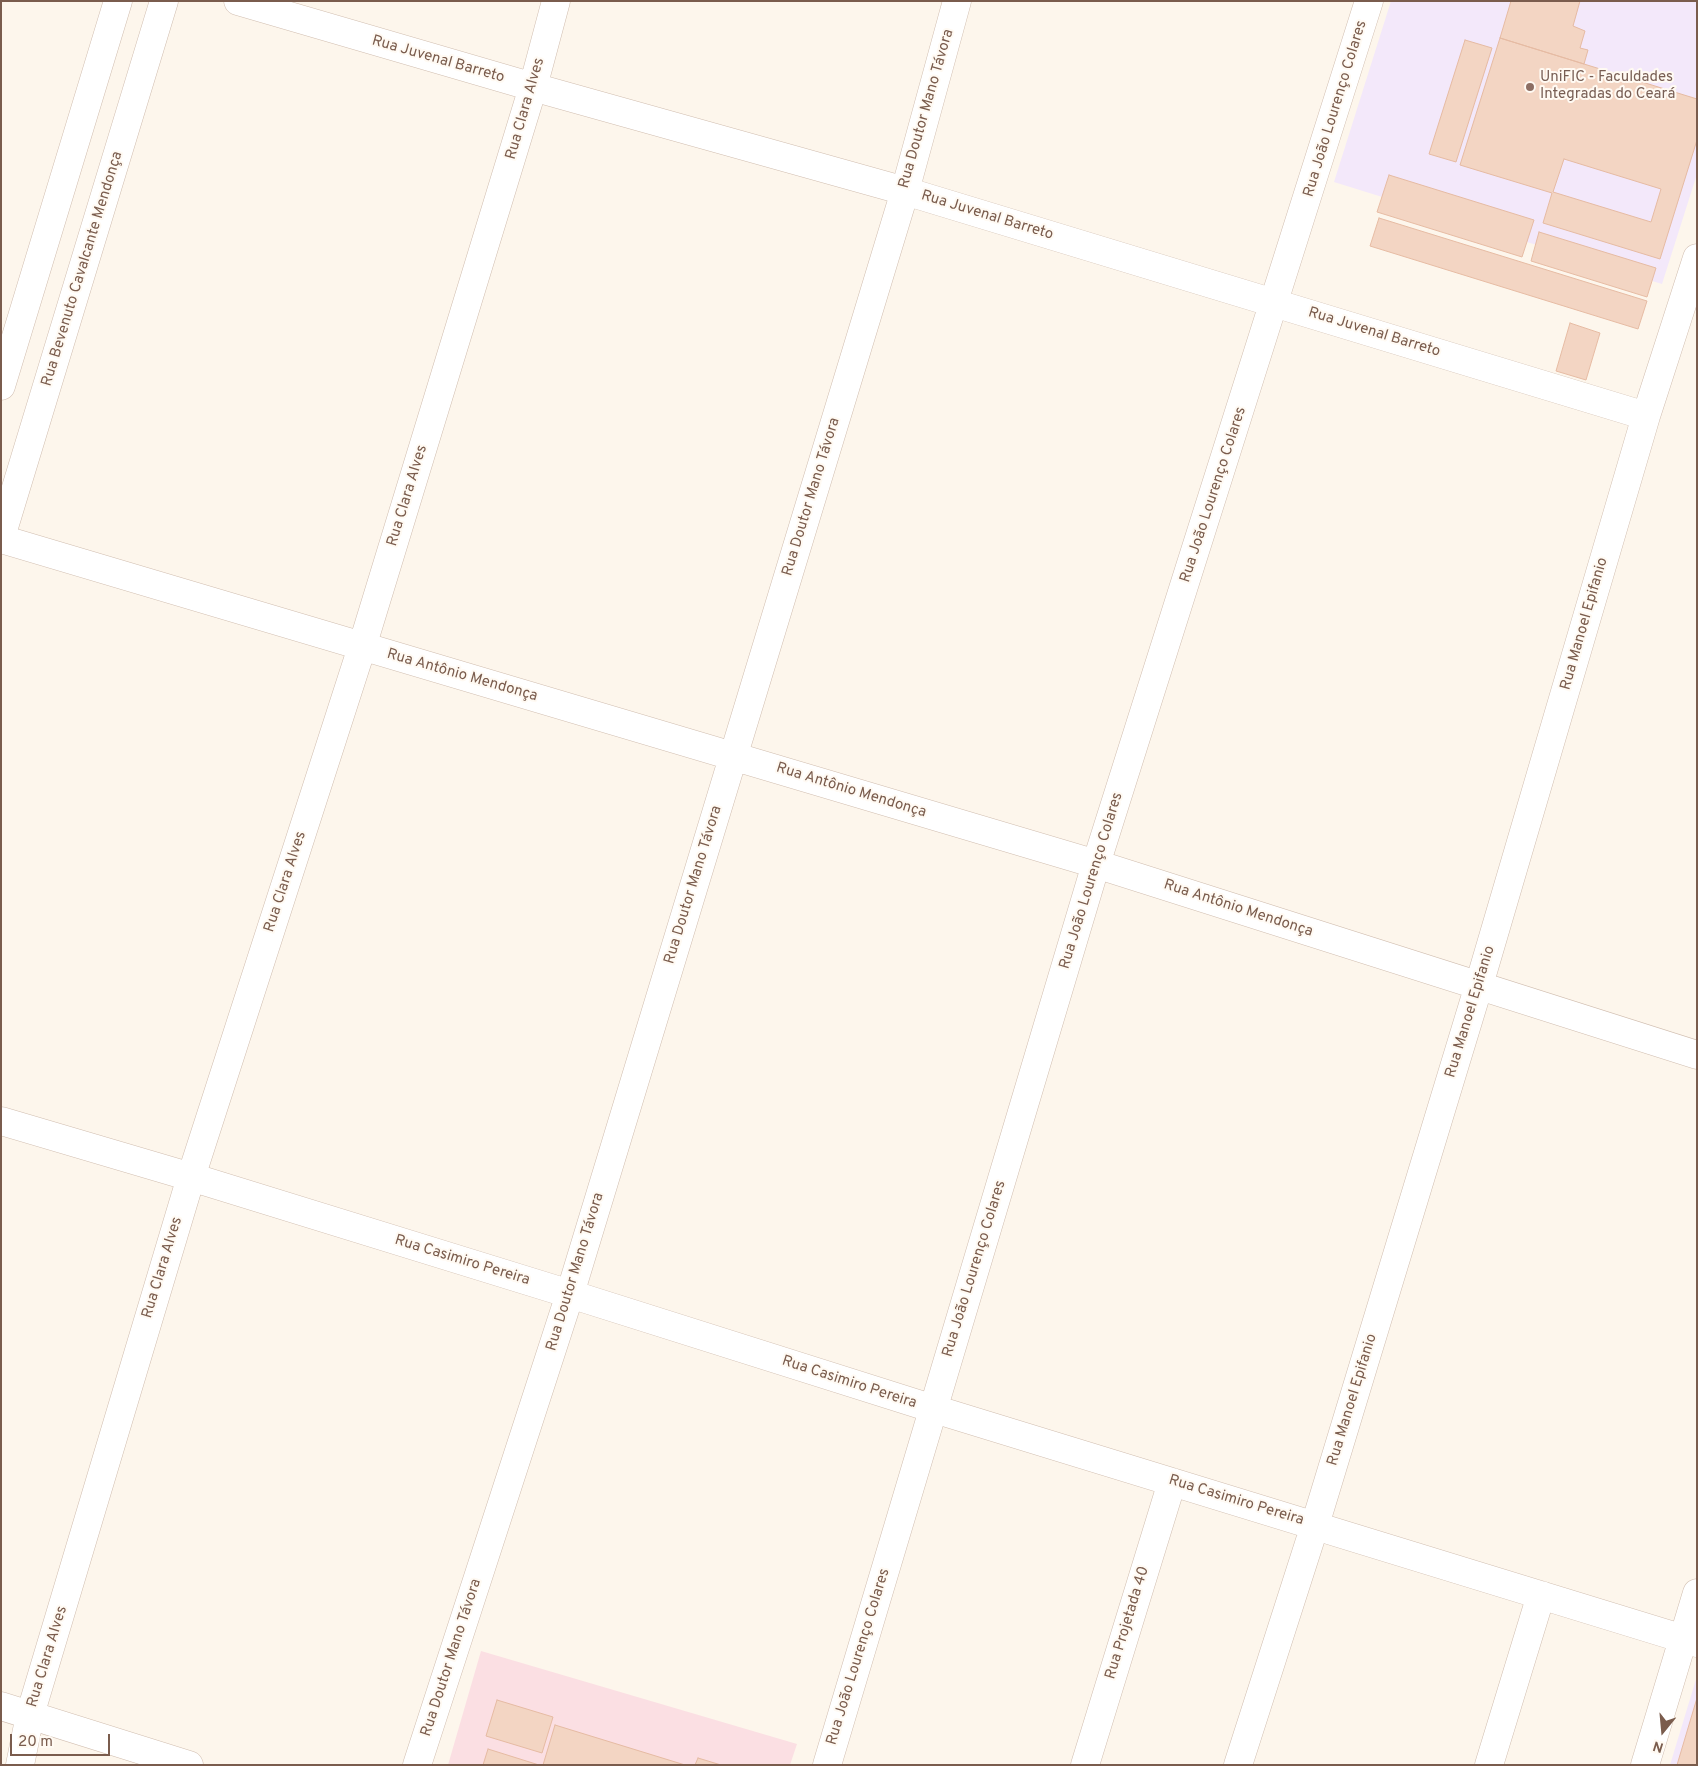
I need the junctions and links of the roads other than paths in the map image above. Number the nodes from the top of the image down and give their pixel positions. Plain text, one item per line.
1 (118, 1) edge
2 (164, 1) edge
3 (238, 1) edge
4 (556, 1) edge
5 (957, 1) edge
6 (1369, 1) edge
7 (533, 87) junction
8 (905, 191) junction
9 (1697, 258) edge
10 (1275, 303) junction
11 (1, 386) edge
12 (1646, 416) junction
13 (1, 538) edge
14 (362, 647) junction
15 (733, 756) junction
16 (1096, 864) junction
17 (1479, 985) junction
18 (1697, 1055) edge
19 (1, 1121) edge
20 (191, 1177) junction
21 (570, 1294) junction
22 (934, 1409) junction
23 (1172, 1482) junction
24 (1315, 1525) junction
25 (1697, 1593) edge
26 (1541, 1595) junction
27 (1690, 1641) edge
28 (1, 1706) edge
29 (30, 1715) junction
30 (20, 1765) edge
31 (189, 1765) edge
32 (417, 1765) edge
33 (827, 1765) edge
34 (1085, 1765) edge
35 (1238, 1765) edge
36 (1489, 1765) edge
37 (1645, 1765) edge

1 - 11 street
2 - 13 street, Rua Bevenuto Cavalcante Mendonça
3 - 7 street, Rua Juvenal Barreto
4 - 7 street, Rua Clara Alves
5 - 8 street, Rua Doutor Mano Távora
6 - 10 street, Rua João Lourenço Colares
7 - 8 street, Rua Juvenal Barreto
7 - 14 street, Rua Clara Alves
8 - 10 street, Rua Juvenal Barreto
8 - 15 street, Rua Doutor Mano Távora
9 - 12 street, Rua Manoel Epifanio
10 - 12 street, Rua Juvenal Barreto
10 - 16 street, Rua João Lourenço Colares
12 - 17 street, Rua Manoel Epifanio
13 - 14 street, Rua Antônio Mendonça
14 - 15 street, Rua Antônio Mendonça
14 - 20 street, Rua Clara Alves
15 - 16 street, Rua Antônio Mendonça
15 - 21 street, Rua Doutor Mano Távora
16 - 17 street, Rua Antônio Mendonça
16 - 22 street, Rua João Lourenço Colares
17 - 18 street, Rua Antônio Mendonça
17 - 24 street, Rua Manoel Epifanio
19 - 20 street, Rua Casimiro Pereira
20 - 21 street, Rua Casimiro Pereira
20 - 29 street, Rua Clara Alves
21 - 22 street, Rua Casimiro Pereira
21 - 32 street, Rua Doutor Mano Távora
22 - 23 street, Rua Casimiro Pereira
22 - 33 street, Rua João Lourenço Colares
23 - 24 street, Rua Casimiro Pereira
23 - 34 street, Rua Projetada 40
24 - 26 street, Rua Casimiro Pereira
24 - 35 street, Rua Manoel Epifanio
25 - 27 street
26 - 27 street, Rua Casimiro Pereira
26 - 36 street
27 - 37 street
28 - 29 street
29 - 30 street, Rua Clara Alves
29 - 31 street

